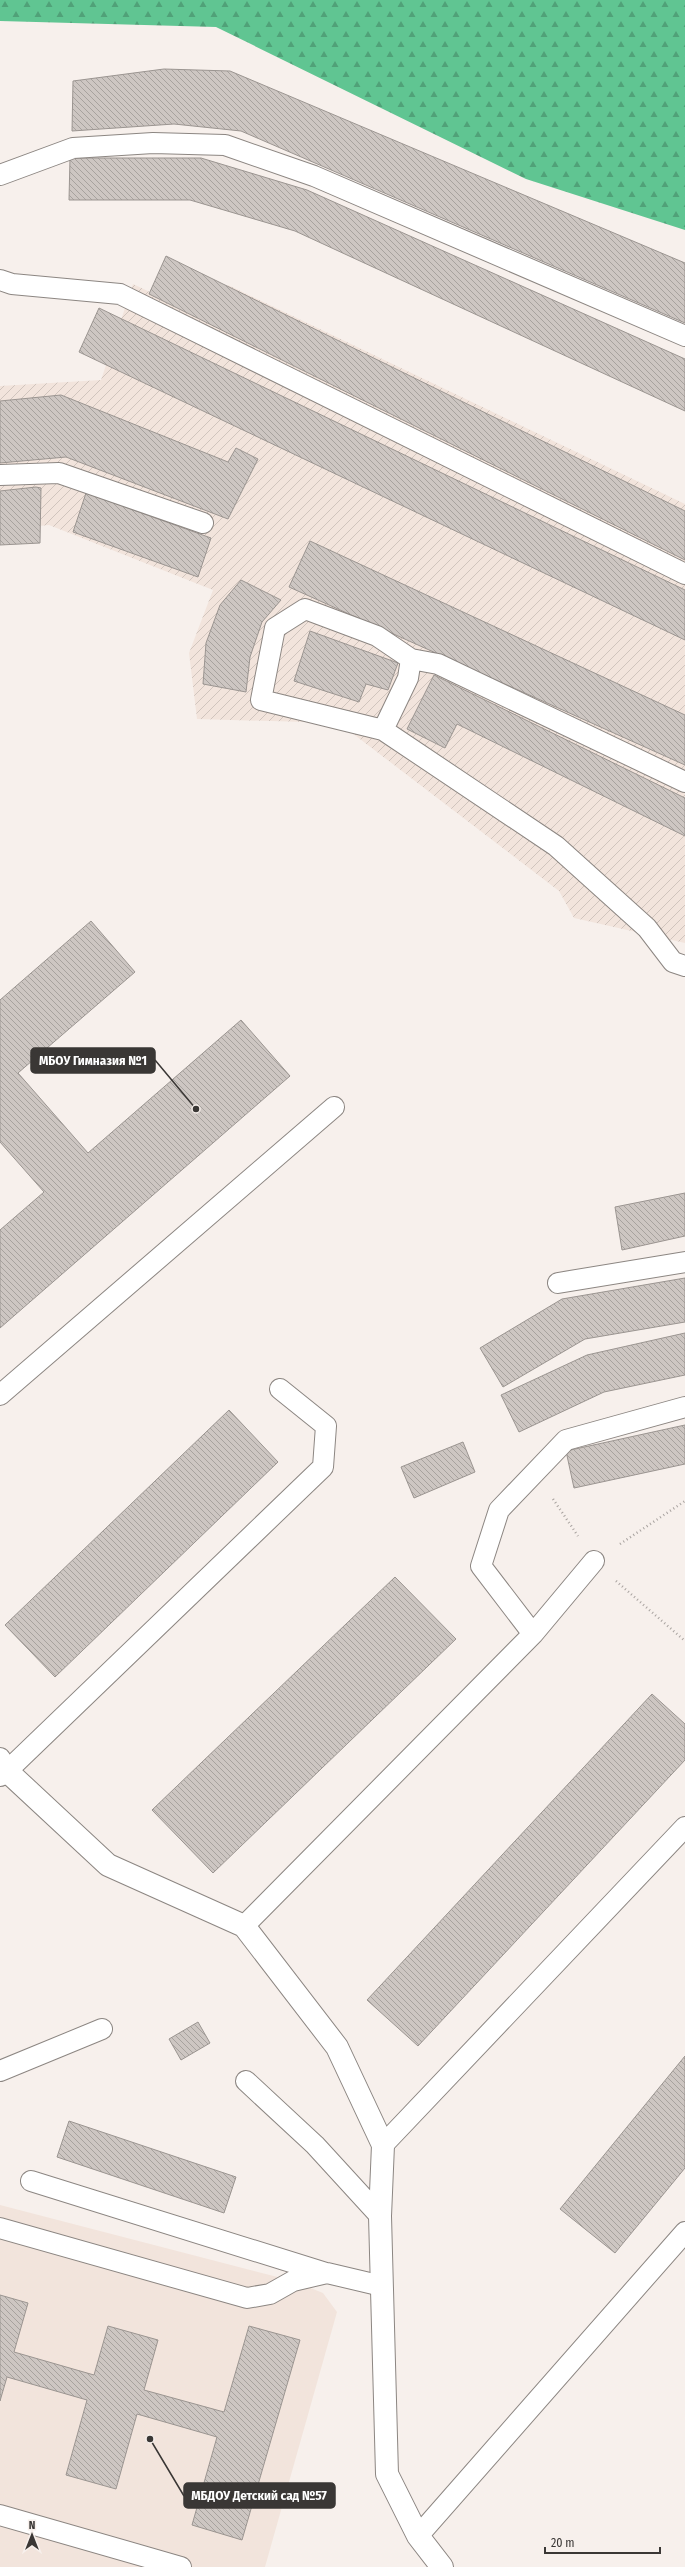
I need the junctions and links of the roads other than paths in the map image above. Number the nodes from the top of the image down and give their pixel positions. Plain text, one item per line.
1 (0, 175) edge
2 (0, 280) edge
3 (685, 336) edge
4 (0, 475) edge
5 (203, 523) dead end
6 (685, 574) edge
7 (411, 659) junction
8 (383, 730) junction
9 (685, 782) edge
10 (685, 966) edge
11 (334, 1107) dead end
12 (685, 1262) edge
13 (558, 1282) dead end
14 (280, 1389) dead end
15 (0, 1395) edge
16 (685, 1407) edge
17 (594, 1561) road end
18 (533, 1634) junction
19 (2, 1768) edge
20 (685, 1827) edge
21 (244, 1926) junction
22 (102, 2029) dead end
23 (0, 2071) edge
24 (246, 2081) dead end
25 (383, 2145) junction
26 (31, 2181) dead end
27 (380, 2216) junction
28 (0, 2228) edge
29 (685, 2232) edge
30 (327, 2273) junction
31 (382, 2286) junction
32 (0, 2515) edge
33 (418, 2536) junction
34 (182, 2567) edge
35 (442, 2567) edge

1 - 3 lane
2 - 6 lane
4 - 5 lane
7 - 8 lane
7 - 8 lane
7 - 9 lane
8 - 10 lane
11 - 15 lane
12 - 13 lane
14 - 19 lane
16 - 18 lane
17 - 18 lane
18 - 21 lane
19 - 21 street
20 - 25 lane
21 - 25 street
22 - 23 lane
24 - 27 lane
25 - 27 street
26 - 30 lane
27 - 31 street
28 - 30 lane
29 - 33 lane
30 - 31 lane
31 - 33 street
32 - 34 lane
33 - 35 street

